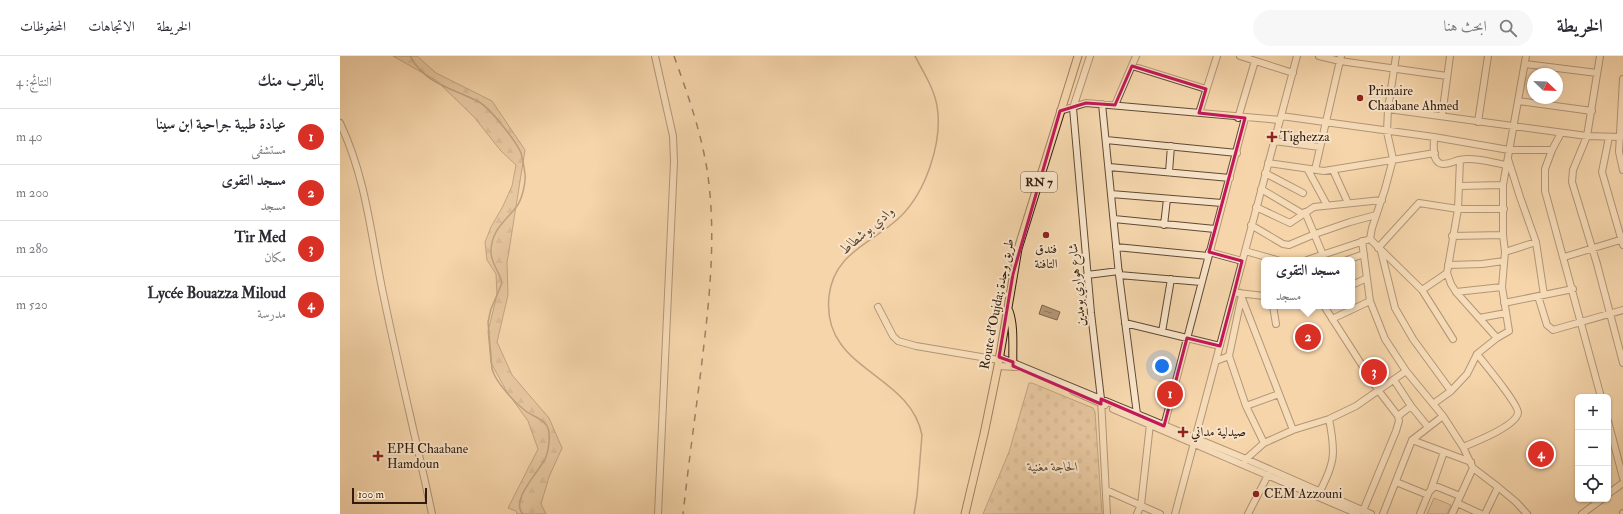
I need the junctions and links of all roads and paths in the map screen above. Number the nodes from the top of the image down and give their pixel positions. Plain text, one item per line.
1 (655, 56) edge
2 (1078, 56) edge
3 (1090, 56) edge
4 (1136, 56) edge
5 (1217, 56) edge
6 (1240, 56) edge
7 (1297, 56) edge
8 (1319, 56) edge
9 (1396, 56) edge
10 (1450, 56) edge
11 (1488, 56) edge
12 (1526, 56) edge
13 (1600, 56) edge
14 (1340, 58) edge
15 (1255, 61) junction
16 (1525, 64) junction
17 (1132, 66) junction
18 (1394, 69) junction
19 (1293, 73) junction
20 (1597, 73) junction
21 (1448, 76) junction
22 (1623, 79) edge
23 (1206, 89) junction
24 (1077, 95) junction
25 (1518, 101) junction
26 (1086, 103) junction
27 (1102, 104) junction
28 (1115, 105) junction
29 (1073, 108) junction
30 (1388, 109) junction
31 (1592, 111) junction
32 (1060, 112) junction
33 (1199, 113) junction
34 (1442, 116) junction
35 (1238, 118) junction
36 (1245, 118) junction
37 (1280, 118) junction
38 (1478, 122) junction
39 (340, 123) edge
40 (1325, 123) junction
41 (1514, 127) junction
42 (1387, 132) junction
43 (1561, 133) junction
44 (1587, 136) junction
45 (1622, 136) edge
46 (1434, 137) junction
47 (1609, 137) junction
48 (1106, 140) junction
49 (1274, 141) junction
50 (1170, 146) junction
51 (1320, 147) junction
52 (1510, 150) junction
53 (1552, 150) junction
54 (1621, 151) edge
55 (1236, 153) junction
56 (1434, 153) junction
57 (1508, 157) junction
58 (1393, 159) junction
59 (1460, 160) junction
60 (1268, 163) junction
61 (1506, 165) junction
62 (1109, 167) junction
63 (1308, 170) junction
64 (1315, 170) junction
65 (1333, 170) junction
66 (1623, 170) edge
67 (1169, 172) junction
68 (1265, 173) junction
69 (1230, 178) junction
70 (1503, 185) junction
71 (1459, 186) junction
72 (1261, 189) junction
73 (1303, 193) dead end
74 (1111, 194) junction
75 (1167, 199) junction
76 (1382, 200) junction
77 (1348, 203) junction
78 (1222, 204) junction
79 (1327, 205) junction
80 (1256, 207) junction
81 (1458, 209) junction
82 (1504, 209) junction
83 (1304, 213) junction
84 (1376, 215) junction
85 (1114, 219) junction
86 (1164, 225) junction
87 (1252, 225) junction
88 (1215, 229) junction
89 (1315, 234) junction
90 (1503, 235) junction
91 (1452, 236) junction
92 (1370, 239) junction
93 (1362, 241) junction
94 (1622, 241) edge
95 (1536, 242) junction
96 (1116, 246) junction
97 (1592, 248) junction
98 (1380, 249) junction
99 (1245, 251) junction
100 (1505, 252) junction
101 (1208, 254) junction
102 (1364, 254) junction
103 (1323, 255) junction
104 (1266, 257) edge
105 (1317, 257) edge
106 (1355, 257) edge
107 (1564, 257) junction
108 (1242, 261) junction
109 (1504, 261) junction
110 (1448, 265) junction
111 (1119, 273) junction
112 (1447, 273) junction
113 (1088, 275) junction
114 (1367, 278) junction
115 (1172, 279) junction
116 (1201, 282) junction
117 (1355, 283) edge
118 (1502, 287) junction
119 (1573, 289) junction
120 (1422, 290) junction
121 (1456, 292) junction
122 (1239, 295) junction
123 (1541, 295) junction
124 (1261, 296) edge
125 (1370, 301) junction
126 (1504, 303) junction
127 (878, 308) dead end
128 (1355, 308) edge
129 (1009, 309) junction
130 (1274, 309) edge
131 (1326, 309) edge
132 (1352, 309) edge
133 (1623, 310) edge
134 (1611, 313) junction
135 (1506, 314) junction
136 (1332, 318) junction
137 (1479, 318) junction
138 (1582, 322) junction
139 (1125, 323) junction
140 (1276, 324) dead end
141 (1162, 332) junction
142 (1187, 338) junction
143 (1497, 338) junction
144 (1453, 339) dead end
145 (1220, 346) junction
146 (1477, 354) junction
147 (1229, 356) junction
148 (999, 361) junction
149 (1216, 361) junction
150 (1623, 363) edge
151 (1013, 364) junction
152 (1406, 371) junction
153 (1394, 380) junction
154 (1378, 390) junction
155 (1451, 391) junction
156 (1279, 394) junction
157 (1601, 394) edge
158 (1101, 402) junction
159 (1434, 404) junction
160 (1246, 406) junction
161 (1411, 406) junction
162 (1137, 414) junction
163 (1398, 416) junction
164 (1443, 416) junction
165 (1329, 419) junction
166 (1150, 424) junction
167 (1428, 427) junction
168 (1163, 428) junction
169 (1294, 430) junction
170 (1610, 430) edge
171 (1412, 440) junction
172 (1195, 442) junction
173 (1264, 443) junction
174 (1463, 447) junction
175 (1444, 452) junction
176 (1245, 462) junction
177 (1472, 465) junction
178 (1268, 475) junction
179 (1623, 478) edge
180 (1396, 482) junction
181 (1623, 483) edge
182 (1498, 487) junction
183 (1106, 490) junction
184 (1429, 492) junction
185 (1611, 492) edge
186 (1319, 494) junction
187 (1460, 496) junction
188 (1598, 502) edge
189 (1457, 504) junction
190 (1141, 505) junction
191 (1360, 512) edge
192 (432, 514) edge
193 (658, 514) edge
194 (965, 514) edge
195 (1107, 514) edge
196 (1137, 514) edge
197 (1160, 514) edge
198 (1175, 514) edge
199 (1248, 514) edge
200 (1371, 514) edge
201 (1383, 514) edge
202 (1420, 514) edge
203 (1452, 514) edge
204 (1481, 514) edge
205 (1485, 514) edge
206 (1527, 514) edge
207 (1582, 514) edge

1 - 193 street
2 - 32 main road, Route d'Oujda; طريق وجدة / RN 7
3 - 24 street, شارع هواري بومدين
4 - 17 street
5 - 23 street
6 - 15 street
7 - 19 street
8 - 14 street
9 - 18 street
10 - 21 street
11 - 38 street
12 - 16 street
13 - 20 street
14 - 18 street
14 - 40 street
15 - 19 street
15 - 35 street
16 - 20 street
16 - 25 street
17 - 23 street
17 - 28 street
18 - 21 street
18 - 30 street
19 - 37 street
20 - 31 street
21 - 34 street
22 - 45 street
23 - 33 street
24 - 26 street
24 - 29 street, شارع هواري بومدين
25 - 31 street
25 - 41 street
26 - 27 street
26 - 29 street
27 - 28 street
27 - 48 street
28 - 33 street
29 - 32 street
29 - 113 street, شارع هواري بومدين
30 - 34 street
30 - 42 street
31 - 44 street
32 - 129 main road, Route d'Oujda; طريق وجدة / RN 7
33 - 35 street
34 - 38 street
35 - 36 street
36 - 37 street
36 - 55 street
37 - 40 street
37 - 49 street
38 - 41 street
39 - 192 street
40 - 42 street
40 - 51 street
41 - 43 street
41 - 52 street
42 - 46 street
42 - 58 street
43 - 44 street
43 - 53 street
44 - 47 street
44 - 97 street
45 - 47 street
45 - 54 street
46 - 52 street
46 - 56 street
47 - 94 street
48 - 50 street
48 - 62 street
49 - 51 street
49 - 60 street
50 - 55 street
50 - 67 street
51 - 64 street
52 - 53 street
52 - 57 street
53 - 107 street
54 - 66 street
55 - 69 street
56 - 58 street
56 - 59 street
57 - 61 street
57 - 95 street
58 - 65 street
58 - 76 street
59 - 61 street
59 - 71 street
60 - 63 street
60 - 68 street
61 - 70 street
62 - 67 street
62 - 74 street
63 - 64 street
63 - 79 street
64 - 65 street
65 - 77 street
67 - 69 street
68 - 72 street
68 - 73 street
69 - 78 street
70 - 71 street
70 - 82 street
71 - 81 street
72 - 80 street
72 - 83 street
74 - 75 street
74 - 85 street
75 - 78 street
75 - 86 street
76 - 77 street
76 - 84 street
77 - 79 street
78 - 88 street
79 - 83 street
80 - 83 street
80 - 87 street
81 - 82 street
81 - 91 street
81 - 98 street
82 - 90 street
83 - 89 street
84 - 89 street
84 - 92 street
85 - 86 street
85 - 96 street
86 - 88 street
87 - 89 street
87 - 99 street
88 - 101 street
89 - 103 street
90 - 91 street
90 - 100 street
91 - 110 street
92 - 93 street
92 - 98 street
93 - 102 street
93 - 103 street
94 - 97 street
95 - 100 street
95 - 123 street
96 - 101 street
96 - 111 street
97 - 107 street
97 - 134 street
98 - 120 street
98 - 155 street
99 - 104 street
99 - 108 street
100 - 109 street
101 - 108 street
101 - 116 street
102 - 106 street
102 - 114 street
103 - 105 street
107 - 119 street
108 - 122 street
109 - 110 street
109 - 118 street
110 - 112 street
111 - 113 street
111 - 115 street
111 - 139 street
112 - 120 street
112 - 121 street
113 - 158 street, شارع هواري بومدين
114 - 117 street
114 - 125 street
115 - 116 street
115 - 141 street
116 - 142 street
118 - 121 street
118 - 126 street
119 - 123 street
119 - 138 street
120 - 144 street
121 - 137 street
122 - 124 street
122 - 145 street
122 - 147 street
122 - 156 street
123 - 126 street
123 - 138 street
125 - 128 street
125 - 152 street
126 - 135 street
127 - 148 street
129 - 148 main road, Route d'Oujda; طريق وجدة / RN 7
129 - 151 main road
130 - 140 street
131 - 136 street
132 - 136 street
133 - 134 street
134 - 138 street
134 - 150 street
135 - 137 street
135 - 143 street
136 - 154 street
137 - 143 street
138 - 157 street
139 - 141 street
139 - 162 street
141 - 142 street
142 - 145 street
142 - 168 street
143 - 146 street
145 - 149 street
146 - 155 street
146 - 174 street
147 - 149 street
147 - 160 street
148 - 151 street
148 - 151 street
148 - 194 main road, Route d'Oujda; طريق وجدة / RN 7
149 - 172 street
151 - 158 street
152 - 153 street
152 - 159 street
153 - 154 street
153 - 161 street
154 - 163 street
154 - 165 street
155 - 159 street
156 - 160 street
156 - 169 street
158 - 162 street
158 - 166 street
158 - 183 street, شارع هواري بومدين
159 - 164 street
160 - 173 street
161 - 163 street
161 - 167 street
162 - 168 street
163 - 191 street
164 - 167 street
164 - 174 street
165 - 169 street
165 - 186 street
166 - 168 street
166 - 190 street
167 - 171 street
168 - 172 street
169 - 173 street
170 - 179 street
171 - 175 street
171 - 180 street
172 - 176 street
172 - 198 street
173 - 176 street
174 - 177 street
175 - 177 street
175 - 184 street
176 - 178 street
176 - 186 street
177 - 182 street
177 - 187 street
178 - 186 street
178 - 199 street
180 - 184 street
180 - 201 street
181 - 185 street
182 - 205 street
182 - 206 street
183 - 190 street
183 - 195 street, شارع هواري بومدين
184 - 187 street
184 - 202 street
186 - 191 street
187 - 189 street
188 - 207 street
189 - 203 street
189 - 204 street
190 - 196 street
190 - 197 street
191 - 200 street

